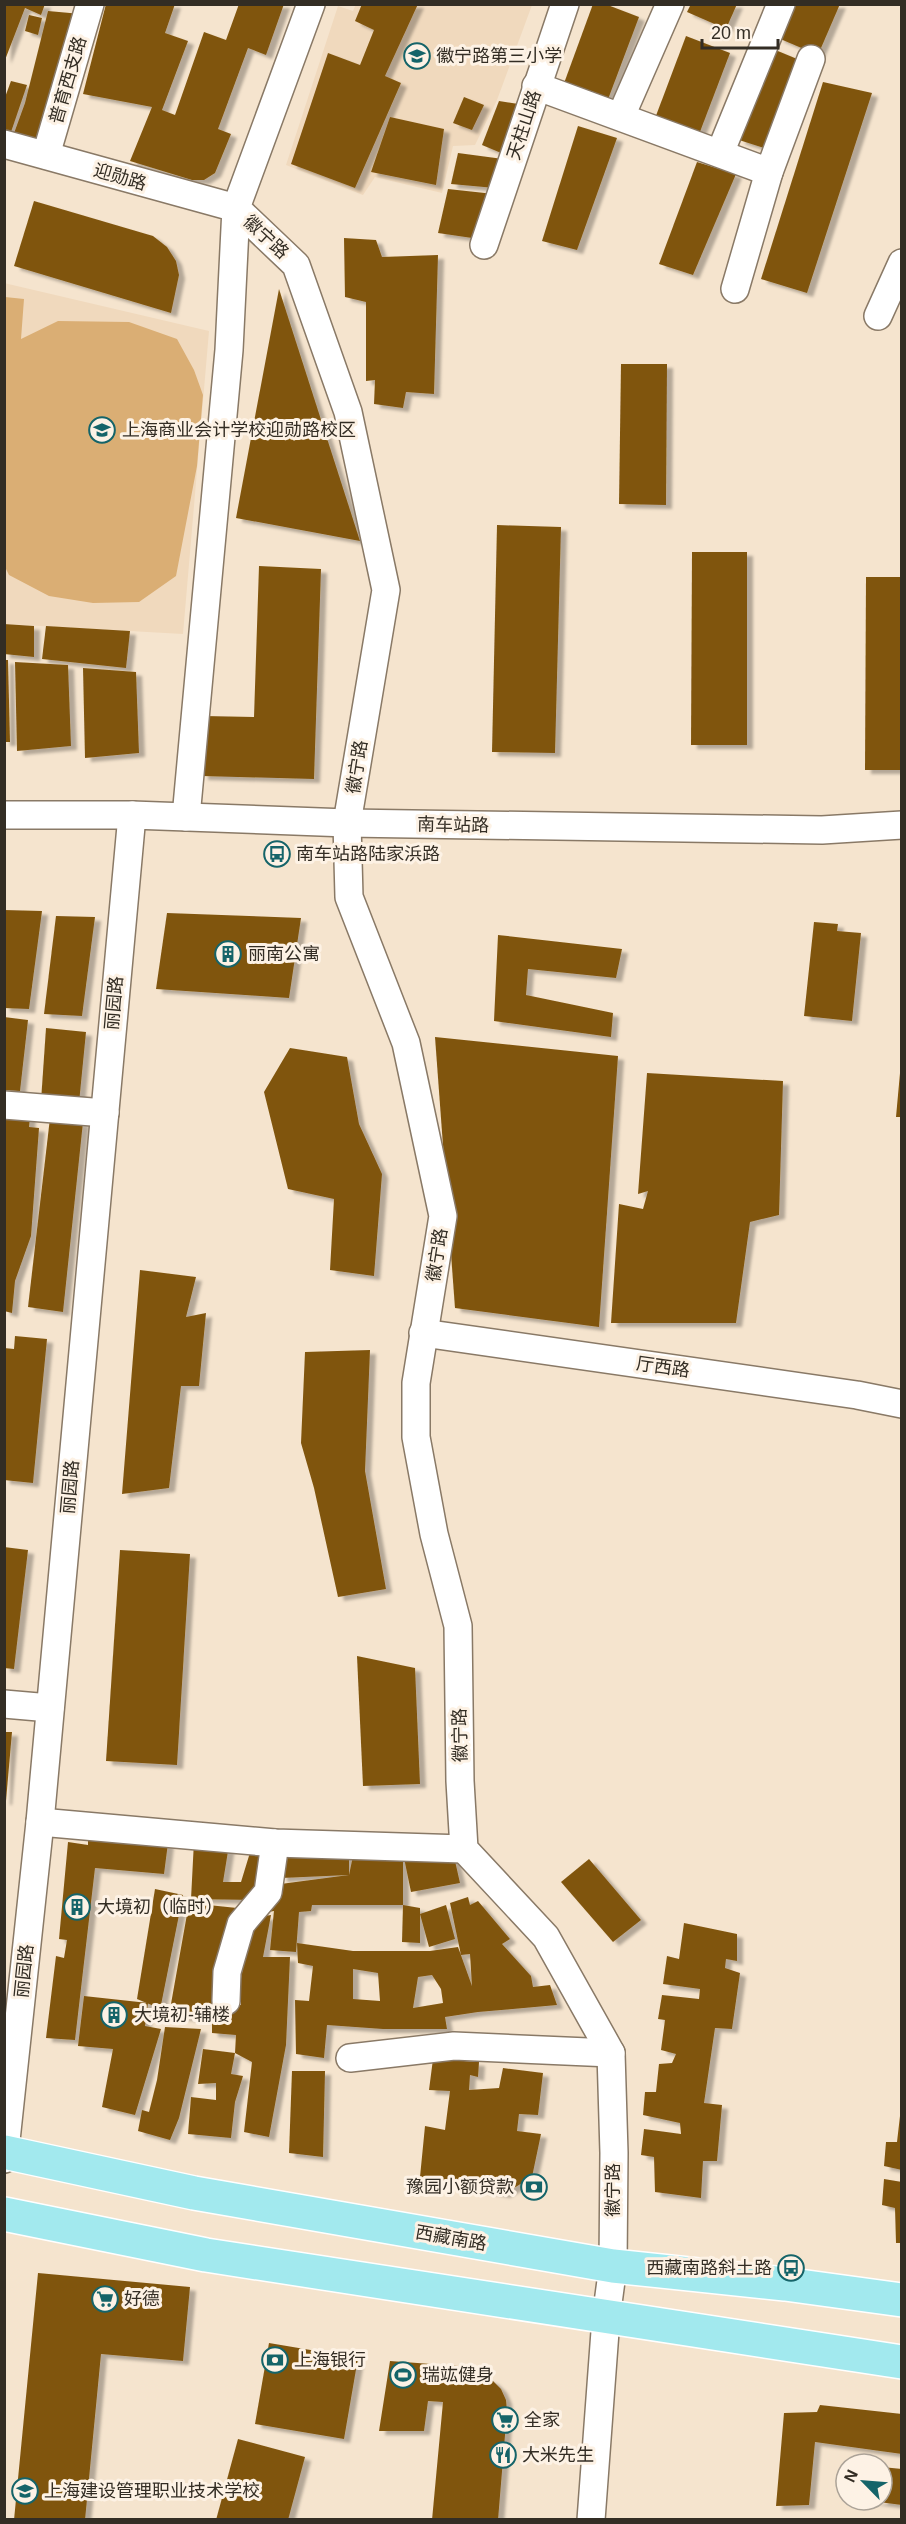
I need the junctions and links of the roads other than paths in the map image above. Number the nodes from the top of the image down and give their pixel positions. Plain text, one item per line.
1 (90, 4) edge
2 (311, 4) edge
3 (565, 4) edge
4 (670, 4) edge
5 (781, 4) edge
6 (811, 59) dead end
7 (536, 86) junction
8 (621, 116) junction
9 (4, 144) edge
10 (720, 153) junction
11 (46, 155) junction
12 (769, 172) junction
13 (236, 208) junction
14 (484, 245) dead end
15 (902, 263) edge
16 (735, 289) dead end
17 (878, 316) dead end
18 (4, 815) edge
19 (132, 815) junction
20 (186, 817) junction
21 (347, 823) junction
22 (902, 825) edge
23 (4, 1105) edge
24 (105, 1113) junction
25 (423, 1333) junction
26 (902, 1404) edge
27 (4, 1704) edge
28 (50, 1708) junction
29 (40, 1822) junction
30 (275, 1843) junction
31 (464, 1849) junction
32 (226, 2001) dead end
33 (12, 2006) edge
34 (611, 2053) junction
35 (350, 2058) dead end
36 (5, 2152) edge
37 (4, 2159) edge
38 (4, 2214) edge
39 (613, 2266) junction
40 (902, 2300) edge
41 (606, 2318) junction
42 (902, 2362) edge
43 (591, 2520) edge

1 - 11 street, 普育西支路
2 - 13 street, 徽宁路
3 - 7 street, 天柱山路
4 - 8 street
5 - 10 street
6 - 12 street
7 - 8 street
7 - 14 street, 天柱山路
8 - 10 street
9 - 11 street, 迎勋路
10 - 12 street
11 - 13 street, 迎勋路
12 - 16 street
13 - 20 street
13 - 21 street, 徽宁路
15 - 17 street
18 - 19 street, 南车站路
19 - 20 street, 南车站路
19 - 24 street, 丽园路
20 - 21 street, 南车站路
21 - 22 street, 南车站路
21 - 25 street, 徽宁路
23 - 24 street
24 - 28 street, 丽园路
25 - 26 street, 厅西路
25 - 31 street, 徽宁路
27 - 28 street
28 - 29 street, 丽园路
29 - 30 street
29 - 33 street, 丽园路
30 - 31 street
30 - 32 street
31 - 34 street, 徽宁路
33 - 36 street, 丽园路
34 - 35 street
34 - 39 street, 徽宁路
36 - 37 street, 丽园路
36 - 39 main road, 西藏南路
38 - 41 main road
39 - 40 main road, 西藏南路
39 - 41 street, 徽宁路
41 - 42 main road
41 - 43 street, 徽宁路

